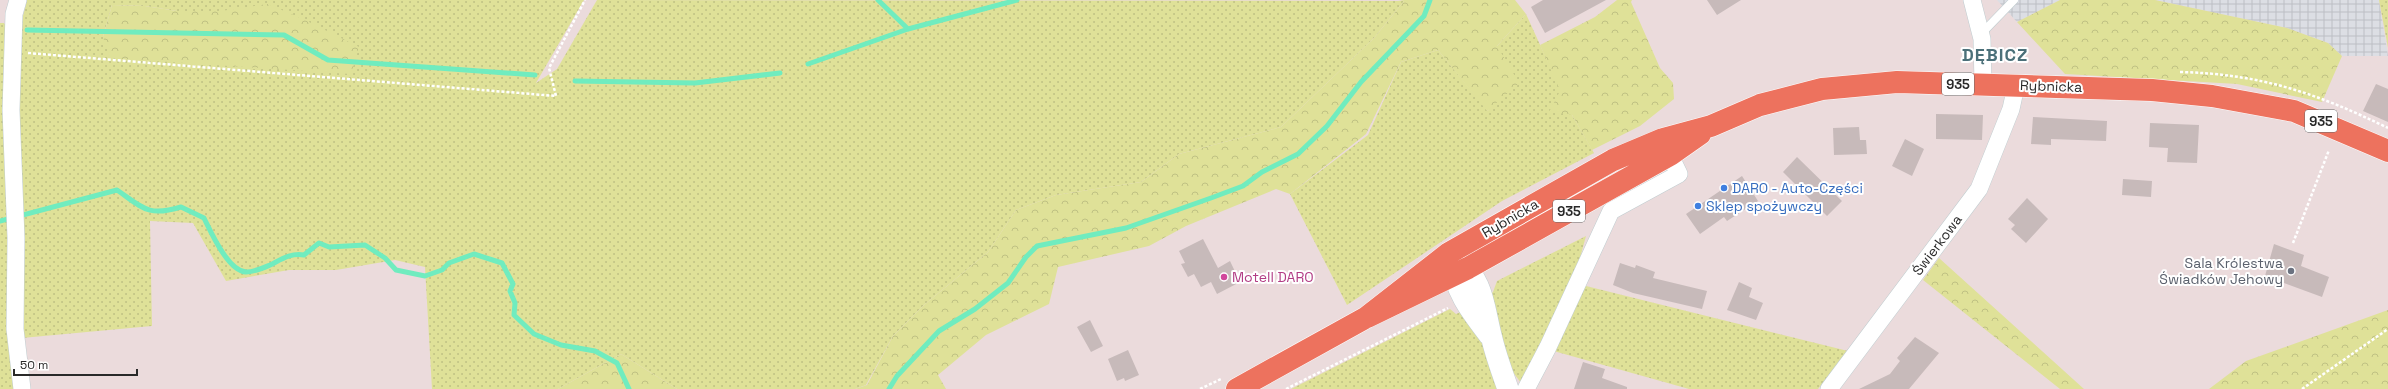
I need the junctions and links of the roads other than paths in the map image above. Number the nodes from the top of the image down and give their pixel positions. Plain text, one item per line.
1 (1972, 0) edge
2 (2014, 0) edge
3 (11, 9) edge
4 (1981, 34) junction
5 (1983, 84) junction
6 (2016, 86) junction
7 (1666, 147) junction
8 (2388, 151) edge
9 (1450, 253) junction
10 (1460, 272) junction
11 (1367, 317) junction
12 (22, 389) edge
13 (1237, 389) edge
14 (1508, 389) edge
15 (1526, 389) edge
16 (1829, 389) edge

1 - 4 street
2 - 4 lane
3 - 12 street
4 - 5 street
5 - 6 main road, Rybnicka / 935
5 - 7 main road, Rybnicka / 935
6 - 8 main road, Rybnicka / 935
6 - 16 street, Świerkowa
7 - 9 main road, Rybnicka / 935
7 - 10 main road, Rybnicka / 935
7 - 15 street
9 - 10 street
9 - 11 main road, Rybnicka / 935
10 - 11 main road, Rybnicka / 935
10 - 14 street
11 - 13 main road, Rybnicka / 935

